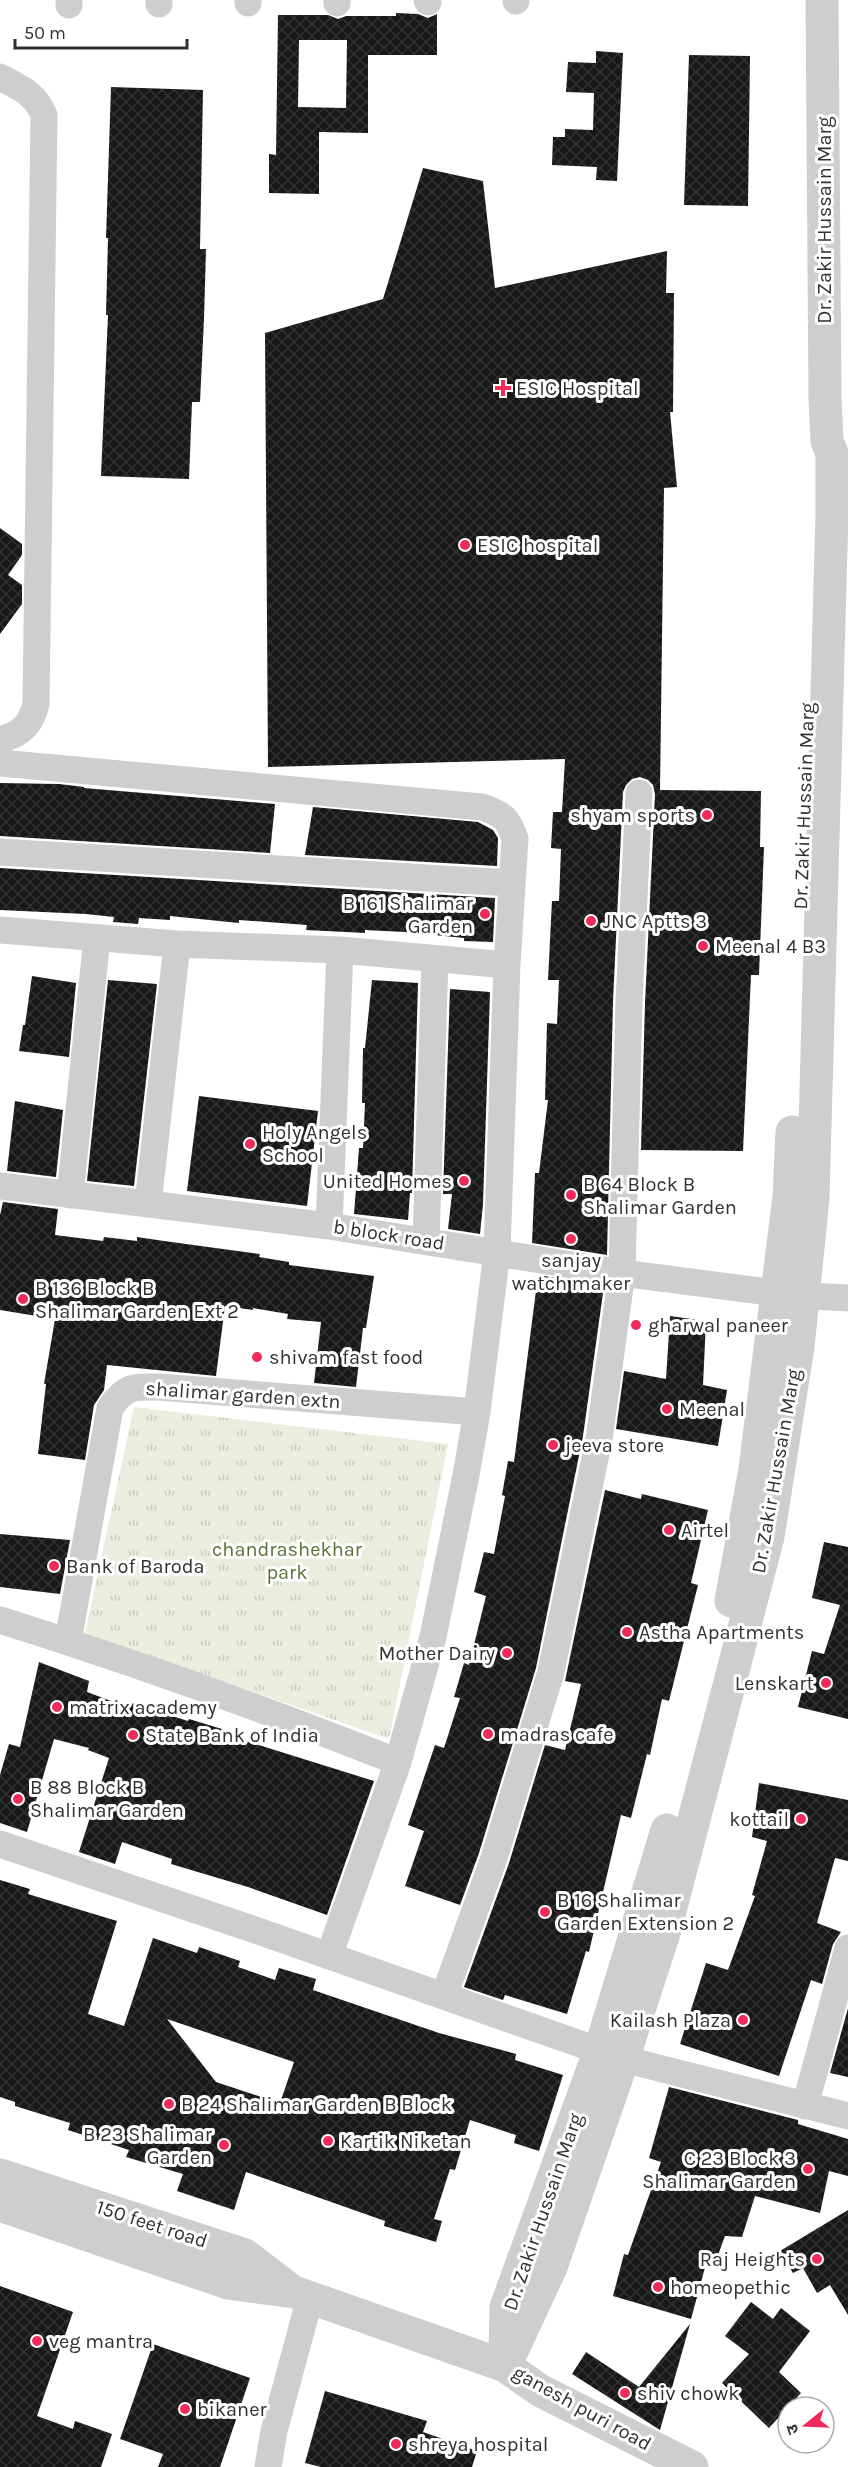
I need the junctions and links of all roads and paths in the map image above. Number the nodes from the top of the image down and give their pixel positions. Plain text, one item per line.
1 (822, 0) edge
2 (0, 77) edge
3 (832, 451) edge
4 (0, 740) edge
5 (0, 763) edge
6 (639, 793) dead end
7 (0, 852) edge
8 (511, 883) junction
9 (1, 935) edge
10 (97, 938) junction
11 (177, 944) junction
12 (340, 950) junction
13 (435, 958) junction
14 (507, 965) junction
15 (0, 1186) edge
16 (70, 1194) junction
17 (148, 1204) junction
18 (329, 1226) junction
19 (426, 1241) junction
20 (497, 1252) junction
21 (622, 1273) junction
22 (790, 1295) junction
23 (848, 1298) edge
24 (477, 1412) junction
25 (0, 1620) edge
26 (68, 1641) junction
27 (398, 1762) junction
28 (0, 1844) edge
29 (848, 1948) edge
30 (329, 1956) junction
31 (444, 1996) junction
32 (611, 2055) junction
33 (805, 2106) junction
34 (848, 2116) edge
35 (0, 2175) edge
36 (0, 2205) edge
37 (302, 2295) junction
38 (505, 2366) junction
39 (268, 2467) edge
40 (692, 2467) edge

1 - 3 street, Dr. Zakir Hussain Marg
2 - 4 street
3 - 22 street, Dr. Zakir Hussain Marg
5 - 8 street
6 - 21 street
7 - 8 street
8 - 14 street
9 - 10 street
10 - 11 street
10 - 16 street
11 - 12 street
11 - 17 street
12 - 13 street
12 - 18 street
13 - 14 street
13 - 19 street
14 - 20 street
15 - 16 street, b block road
16 - 17 street, b block road
17 - 18 street, b block road
18 - 19 street, b block road
19 - 20 street, b block road
20 - 21 street, b block road
20 - 24 street
21 - 22 street, b block road
21 - 31 street
22 - 23 street, b block road
22 - 32 street, Dr. Zakir Hussain Marg
24 - 26 street, shalimar garden extn
24 - 27 street
25 - 26 street
26 - 27 street
27 - 30 street
28 - 30 street
29 - 33 street
30 - 31 street
31 - 32 street
32 - 33 street
32 - 38 street, Dr. Zakir Hussain Marg
33 - 34 street
35 - 37 street, 150 feet road
36 - 37 street, 150 feet road
37 - 38 street, 150 feet road
37 - 39 street
38 - 40 street, ganesh puri road

